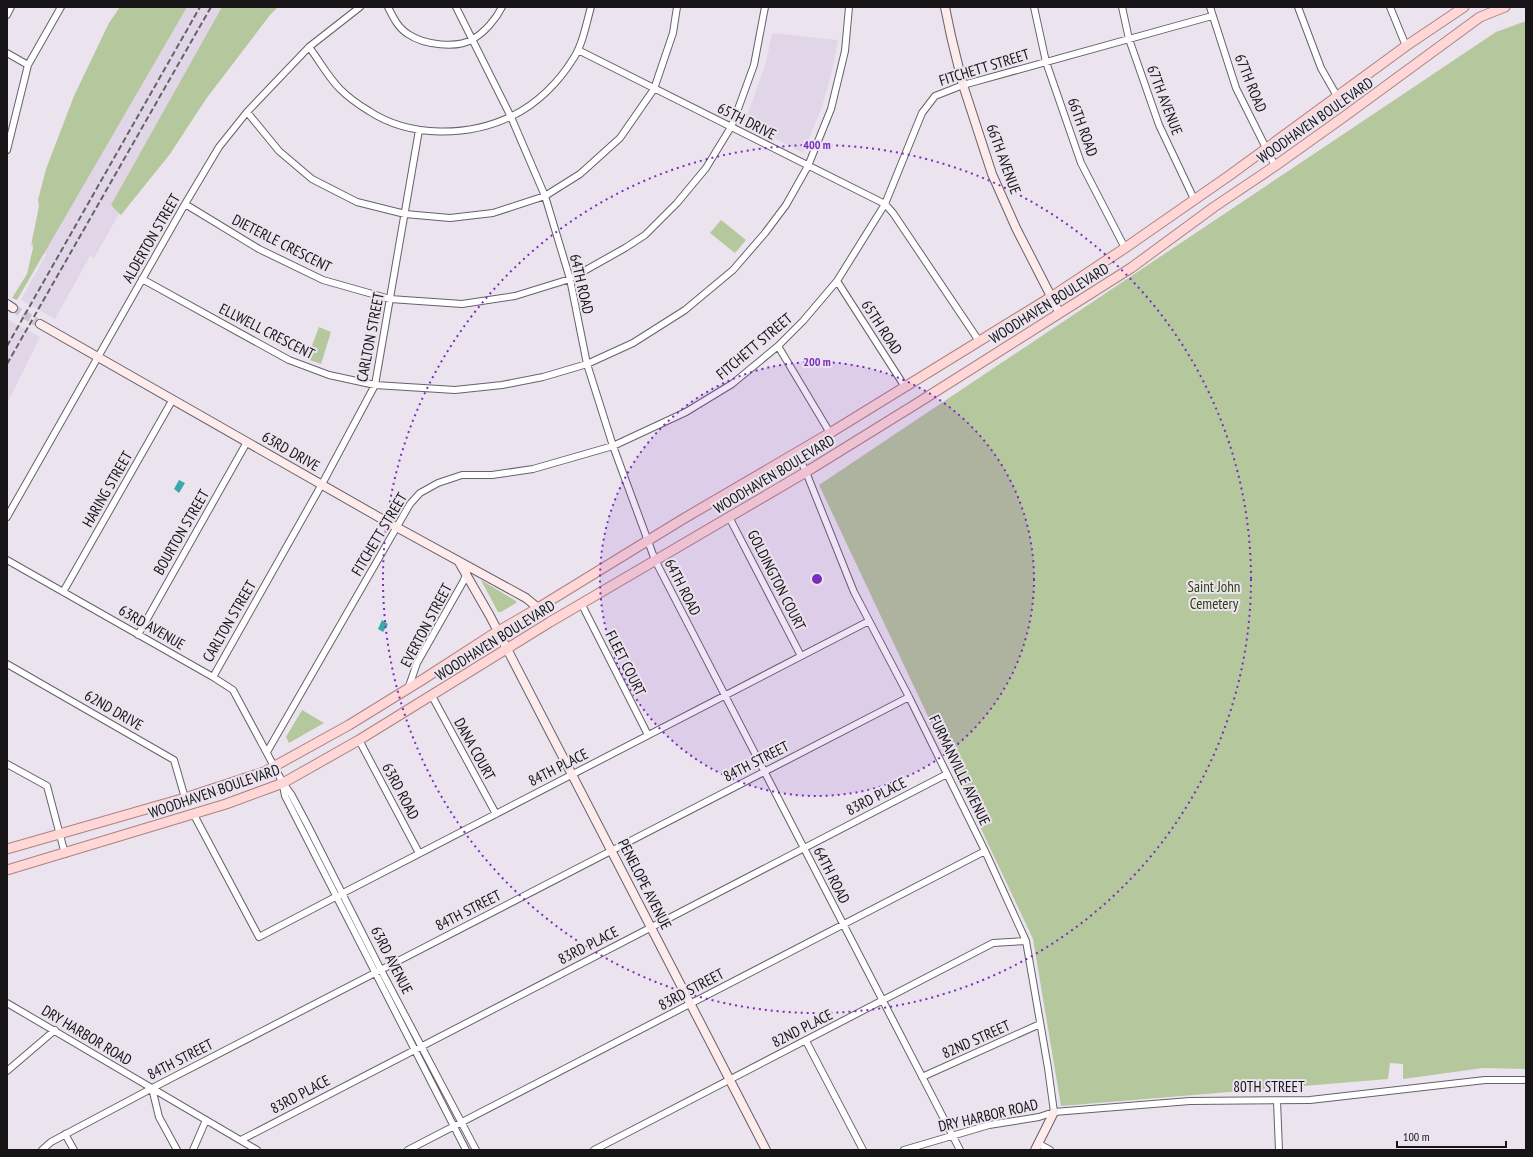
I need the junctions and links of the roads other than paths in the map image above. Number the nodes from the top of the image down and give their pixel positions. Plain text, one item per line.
1 (11, 7) edge
2 (61, 7) edge
3 (360, 7) edge
4 (388, 7) edge
5 (456, 7) edge
6 (502, 7) edge
7 (591, 7) edge
8 (677, 7) edge
9 (765, 7) edge
10 (850, 7) edge
11 (945, 7) edge
12 (1034, 7) edge
13 (1122, 7) edge
14 (1210, 7) edge
15 (1298, 7) edge
16 (1390, 7) edge
17 (1464, 7) edge
18 (1505, 7) edge
19 (7, 15) edge
20 (1212, 16) junction
21 (473, 39) junction
22 (1129, 39) junction
23 (1406, 46) junction
24 (309, 47) junction
25 (578, 50) junction
26 (7, 53) edge
27 (1046, 62) junction
28 (28, 65) junction
29 (963, 85) junction
30 (654, 89) junction
31 (1337, 96) junction
32 (247, 112) junction
33 (512, 117) junction
34 (731, 127) junction
35 (419, 130) junction
36 (1266, 148) junction
37 (7, 150) edge
38 (808, 166) junction
39 (1275, 166) junction
40 (545, 196) junction
41 (1194, 199) junction
42 (185, 204) junction
43 (885, 204) junction
44 (405, 214) junction
45 (1125, 248) junction
46 (142, 279) junction
47 (570, 279) junction
48 (837, 281) junction
49 (1051, 297) junction
50 (390, 299) junction
51 (1060, 312) junction
52 (40, 324) tunnel mouth
53 (979, 341) junction
54 (778, 346) junction
55 (98, 357) junction
56 (587, 364) junction
57 (375, 385) junction
58 (905, 387) junction
59 (172, 399) junction
60 (830, 433) junction
61 (248, 442) junction
62 (613, 446) junction
63 (796, 454) junction
64 (806, 472) junction
65 (322, 484) junction
66 (7, 517) edge
67 (729, 517) junction
68 (397, 527) junction
69 (647, 540) junction
70 (7, 560) edge
71 (655, 560) junction
72 (459, 562) junction
73 (467, 573) junction
74 (63, 592) junction
75 (581, 603) junction
76 (538, 608) junction
77 (869, 620) junction
78 (498, 632) junction
79 (138, 635) junction
80 (506, 649) junction
81 (801, 656) junction
82 (7, 664) edge
83 (213, 677) junction
84 (408, 689) junction
85 (725, 695) junction
86 (432, 696) junction
87 (909, 697) junction
88 (648, 735) junction
89 (359, 740) junction
90 (266, 752) junction
91 (7, 764) edge
92 (274, 766) junction
93 (764, 772) junction
94 (572, 774) junction
95 (947, 774) junction
96 (283, 784) junction
97 (185, 798) junction
98 (496, 814) junction
99 (194, 815) junction
100 (60, 835) junction
101 (804, 848) junction
102 (7, 849) edge
103 (612, 851) junction
104 (985, 851) junction
105 (419, 853) junction
106 (65, 854) junction
107 (7, 870) edge
108 (343, 892) junction
109 (336, 896) junction
110 (843, 924) junction
111 (651, 927) junction
112 (1026, 941) junction
113 (379, 971) junction
114 (883, 1001) junction
115 (7, 1003) edge
116 (690, 1004) junction
117 (1040, 1024) junction
118 (55, 1030) junction
119 (806, 1040) junction
120 (422, 1045) junction
121 (415, 1049) junction
122 (7, 1071) edge
123 (922, 1077) junction
124 (730, 1080) junction
125 (1526, 1080) edge
126 (152, 1088) junction
127 (1276, 1101) junction
128 (1054, 1112) junction
129 (206, 1120) junction
130 (461, 1122) junction
131 (454, 1126) junction
132 (65, 1134) junction
133 (952, 1136) junction
134 (241, 1140) junction
135 (1037, 1147) edge
136 (42, 1150) edge
137 (74, 1150) edge
138 (177, 1150) edge
139 (193, 1150) edge
140 (257, 1150) edge
141 (408, 1150) edge
142 (466, 1150) edge
143 (476, 1150) edge
144 (594, 1150) edge
145 (766, 1150) edge
146 (863, 1150) edge
147 (904, 1150) edge
148 (960, 1150) edge
149 (1050, 1150) edge
150 (1279, 1150) edge

1 - 19 street
2 - 28 street
3 - 24 street, ALDERTON STREET
4 - 21 street
5 - 21 street, 64TH ROAD
6 - 21 street
7 - 25 street
8 - 30 street
9 - 34 street, DIETERLE CRESCENT
10 - 38 street, ELLWELL CRESCENT
11 - 29 street, 66TH AVENUE
12 - 27 street, 66TH ROAD
13 - 22 street, 67TH AVENUE
14 - 20 street, 67TH ROAD
15 - 31 street
16 - 23 street
17 - 23 main road, WOODHAVEN BOULEVARD
18 - 39 main road, WOODHAVEN BOULEVARD
20 - 22 street, FITCHETT STREET
20 - 36 street, 67TH ROAD
21 - 33 street, 64TH ROAD
22 - 27 street, FITCHETT STREET
22 - 41 street, 67TH AVENUE
23 - 31 main road, WOODHAVEN BOULEVARD
24 - 32 street, ALDERTON STREET
24 - 35 street
25 - 30 street, 65TH DRIVE
25 - 33 street
26 - 28 street
27 - 29 street, FITCHETT STREET
27 - 45 street, 66TH ROAD
28 - 37 street
29 - 43 street, FITCHETT STREET
29 - 49 street, 66TH AVENUE
30 - 34 street, 65TH DRIVE
30 - 40 street
31 - 36 main road, WOODHAVEN BOULEVARD
32 - 42 street, ALDERTON STREET
32 - 44 street
33 - 35 street
33 - 40 street, 64TH ROAD
34 - 38 street, 65TH DRIVE
34 - 47 street, DIETERLE CRESCENT
35 - 44 street, CARLTON STREET
36 - 39 street, 67TH ROAD
36 - 41 main road, WOODHAVEN BOULEVARD
38 - 43 street, 65TH DRIVE
38 - 56 street, ELLWELL CRESCENT
39 - 51 main road, WOODHAVEN BOULEVARD
40 - 44 street
40 - 47 street, 64TH ROAD
41 - 45 main road, WOODHAVEN BOULEVARD
42 - 46 street, ALDERTON STREET
42 - 50 street, DIETERLE CRESCENT
43 - 48 street, FITCHETT STREET
43 - 53 street, 65TH DRIVE
44 - 50 street, CARLTON STREET
45 - 49 main road, WOODHAVEN BOULEVARD
46 - 55 street, ALDERTON STREET
46 - 57 street, ELLWELL CRESCENT
47 - 50 street, DIETERLE CRESCENT
47 - 56 street, 64TH ROAD
48 - 54 street, FITCHETT STREET
48 - 58 street, 65TH ROAD
49 - 51 street, 66TH AVENUE
49 - 53 main road, WOODHAVEN BOULEVARD
50 - 57 street, CARLTON STREET
51 - 64 main road, WOODHAVEN BOULEVARD
52 - 55 street, 63RD DRIVE
53 - 58 main road, WOODHAVEN BOULEVARD
54 - 60 street
54 - 62 street, FITCHETT STREET
55 - 59 street, 63RD DRIVE
55 - 66 street, ALDERTON STREET
56 - 57 street, ELLWELL CRESCENT
56 - 62 street, 64TH ROAD
57 - 65 street, CARLTON STREET
58 - 60 main road, WOODHAVEN BOULEVARD
59 - 61 street, 63RD DRIVE
59 - 74 street, HARING STREET
60 - 63 main road, WOODHAVEN BOULEVARD
61 - 65 street, 63RD DRIVE
61 - 79 street, BOURTON STREET
62 - 68 street, FITCHETT STREET
62 - 69 street, 64TH ROAD
63 - 64 street, FURMANVILLE AVENUE
63 - 69 main road, WOODHAVEN BOULEVARD
64 - 67 main road, WOODHAVEN BOULEVARD
64 - 77 street, FURMANVILLE AVENUE
65 - 68 street, 63RD DRIVE
65 - 83 street, CARLTON STREET
67 - 71 main road, WOODHAVEN BOULEVARD
67 - 81 street, GOLDINGTON COURT
68 - 72 street, 63RD DRIVE
68 - 90 street, FITCHETT STREET
69 - 71 street, 64TH ROAD
69 - 76 main road, WOODHAVEN BOULEVARD
70 - 74 street, 63RD AVENUE
71 - 75 main road, WOODHAVEN BOULEVARD
71 - 85 street, 64TH ROAD
72 - 73 street, 63RD DRIVE
72 - 76 street
73 - 78 street, 63RD DRIVE
73 - 84 street, EVERTON STREET
74 - 79 street, 63RD AVENUE
75 - 80 main road, WOODHAVEN BOULEVARD
75 - 88 street, FLEET COURT
76 - 78 main road, WOODHAVEN BOULEVARD
77 - 81 street, 84TH PLACE
77 - 87 street, FURMANVILLE AVENUE
78 - 80 street, PENELOPE AVENUE
78 - 84 main road, WOODHAVEN BOULEVARD
79 - 83 street, 63RD AVENUE
80 - 86 main road, WOODHAVEN BOULEVARD
80 - 94 street, PENELOPE AVENUE
81 - 85 street, 84TH PLACE
82 - 97 street, 62ND DRIVE
83 - 90 street, 63RD AVENUE
84 - 92 main road, WOODHAVEN BOULEVARD
85 - 88 street, 84TH PLACE
85 - 93 street, 64TH ROAD
86 - 89 main road, WOODHAVEN BOULEVARD
86 - 98 street, DANA COURT
87 - 93 street, 84TH STREET
87 - 95 street, FURMANVILLE AVENUE
88 - 94 street, 84TH PLACE
89 - 96 main road, WOODHAVEN BOULEVARD
89 - 105 street, 63RD ROAD
90 - 92 street, 63RD AVENUE
91 - 100 street
92 - 96 street, 63RD AVENUE
92 - 97 main road, WOODHAVEN BOULEVARD
93 - 101 street, 64TH ROAD
93 - 103 street, 84TH STREET
94 - 98 street, 84TH PLACE
94 - 103 street, PENELOPE AVENUE
95 - 101 street, 83RD PLACE
95 - 104 street, FURMANVILLE AVENUE
96 - 99 main road, WOODHAVEN BOULEVARD
96 - 108 street, 63RD AVENUE
96 - 109 street, 63RD AVENUE
97 - 100 main road, WOODHAVEN BOULEVARD
98 - 105 street, 84TH PLACE
99 - 106 main road, WOODHAVEN BOULEVARD
99 - 109 street, 84TH PLACE
100 - 102 main road, WOODHAVEN BOULEVARD
100 - 106 street
101 - 110 street, 64TH ROAD
101 - 111 street, 83RD PLACE
103 - 111 street, PENELOPE AVENUE
103 - 113 street, 84TH STREET
104 - 110 street, 83RD STREET
104 - 112 street, FURMANVILLE AVENUE
105 - 108 street, 84TH PLACE
106 - 107 main road, WOODHAVEN BOULEVARD
108 - 109 street, 84TH PLACE
108 - 113 street, 63RD AVENUE
109 - 113 street, 63RD AVENUE
110 - 114 street, 64TH ROAD
110 - 116 street, 83RD STREET
111 - 116 street, PENELOPE AVENUE
111 - 120 street, 83RD PLACE
112 - 114 street, 82ND PLACE
112 - 117 street, FURMANVILLE AVENUE
113 - 120 street, 63RD AVENUE
113 - 121 street, 63RD AVENUE
113 - 126 street, 84TH STREET
114 - 119 street, 82ND PLACE
114 - 123 street, 64TH ROAD
115 - 118 street, DRY HARBOR ROAD
116 - 124 street, PENELOPE AVENUE
116 - 130 street, 83RD STREET
117 - 123 street, 82ND STREET
117 - 128 street, FURMANVILLE AVENUE
118 - 122 street
118 - 126 street, DRY HARBOR ROAD
119 - 124 street, 82ND PLACE
119 - 146 street
120 - 121 street, 83RD PLACE
120 - 130 street, 63RD AVENUE
121 - 131 street, 63RD AVENUE
121 - 134 street, 83RD PLACE
123 - 133 street, 64TH ROAD
124 - 144 street, 82ND PLACE
124 - 145 street, PENELOPE AVENUE
125 - 127 street, 80TH STREET
126 - 129 street, DRY HARBOR ROAD
126 - 132 street, 84TH STREET
126 - 138 street
127 - 128 street, 80TH STREET
127 - 150 street
128 - 133 street, DRY HARBOR ROAD
128 - 135 street
129 - 134 street, DRY HARBOR ROAD
129 - 139 street
130 - 131 street, 83RD STREET
130 - 143 street, 63RD AVENUE
131 - 141 street, 83RD STREET
131 - 142 street, 63RD AVENUE
132 - 136 street, 84TH STREET
132 - 137 street
133 - 147 street, DRY HARBOR ROAD
133 - 148 street, 64TH ROAD
134 - 140 street, DRY HARBOR ROAD
135 - 149 street

